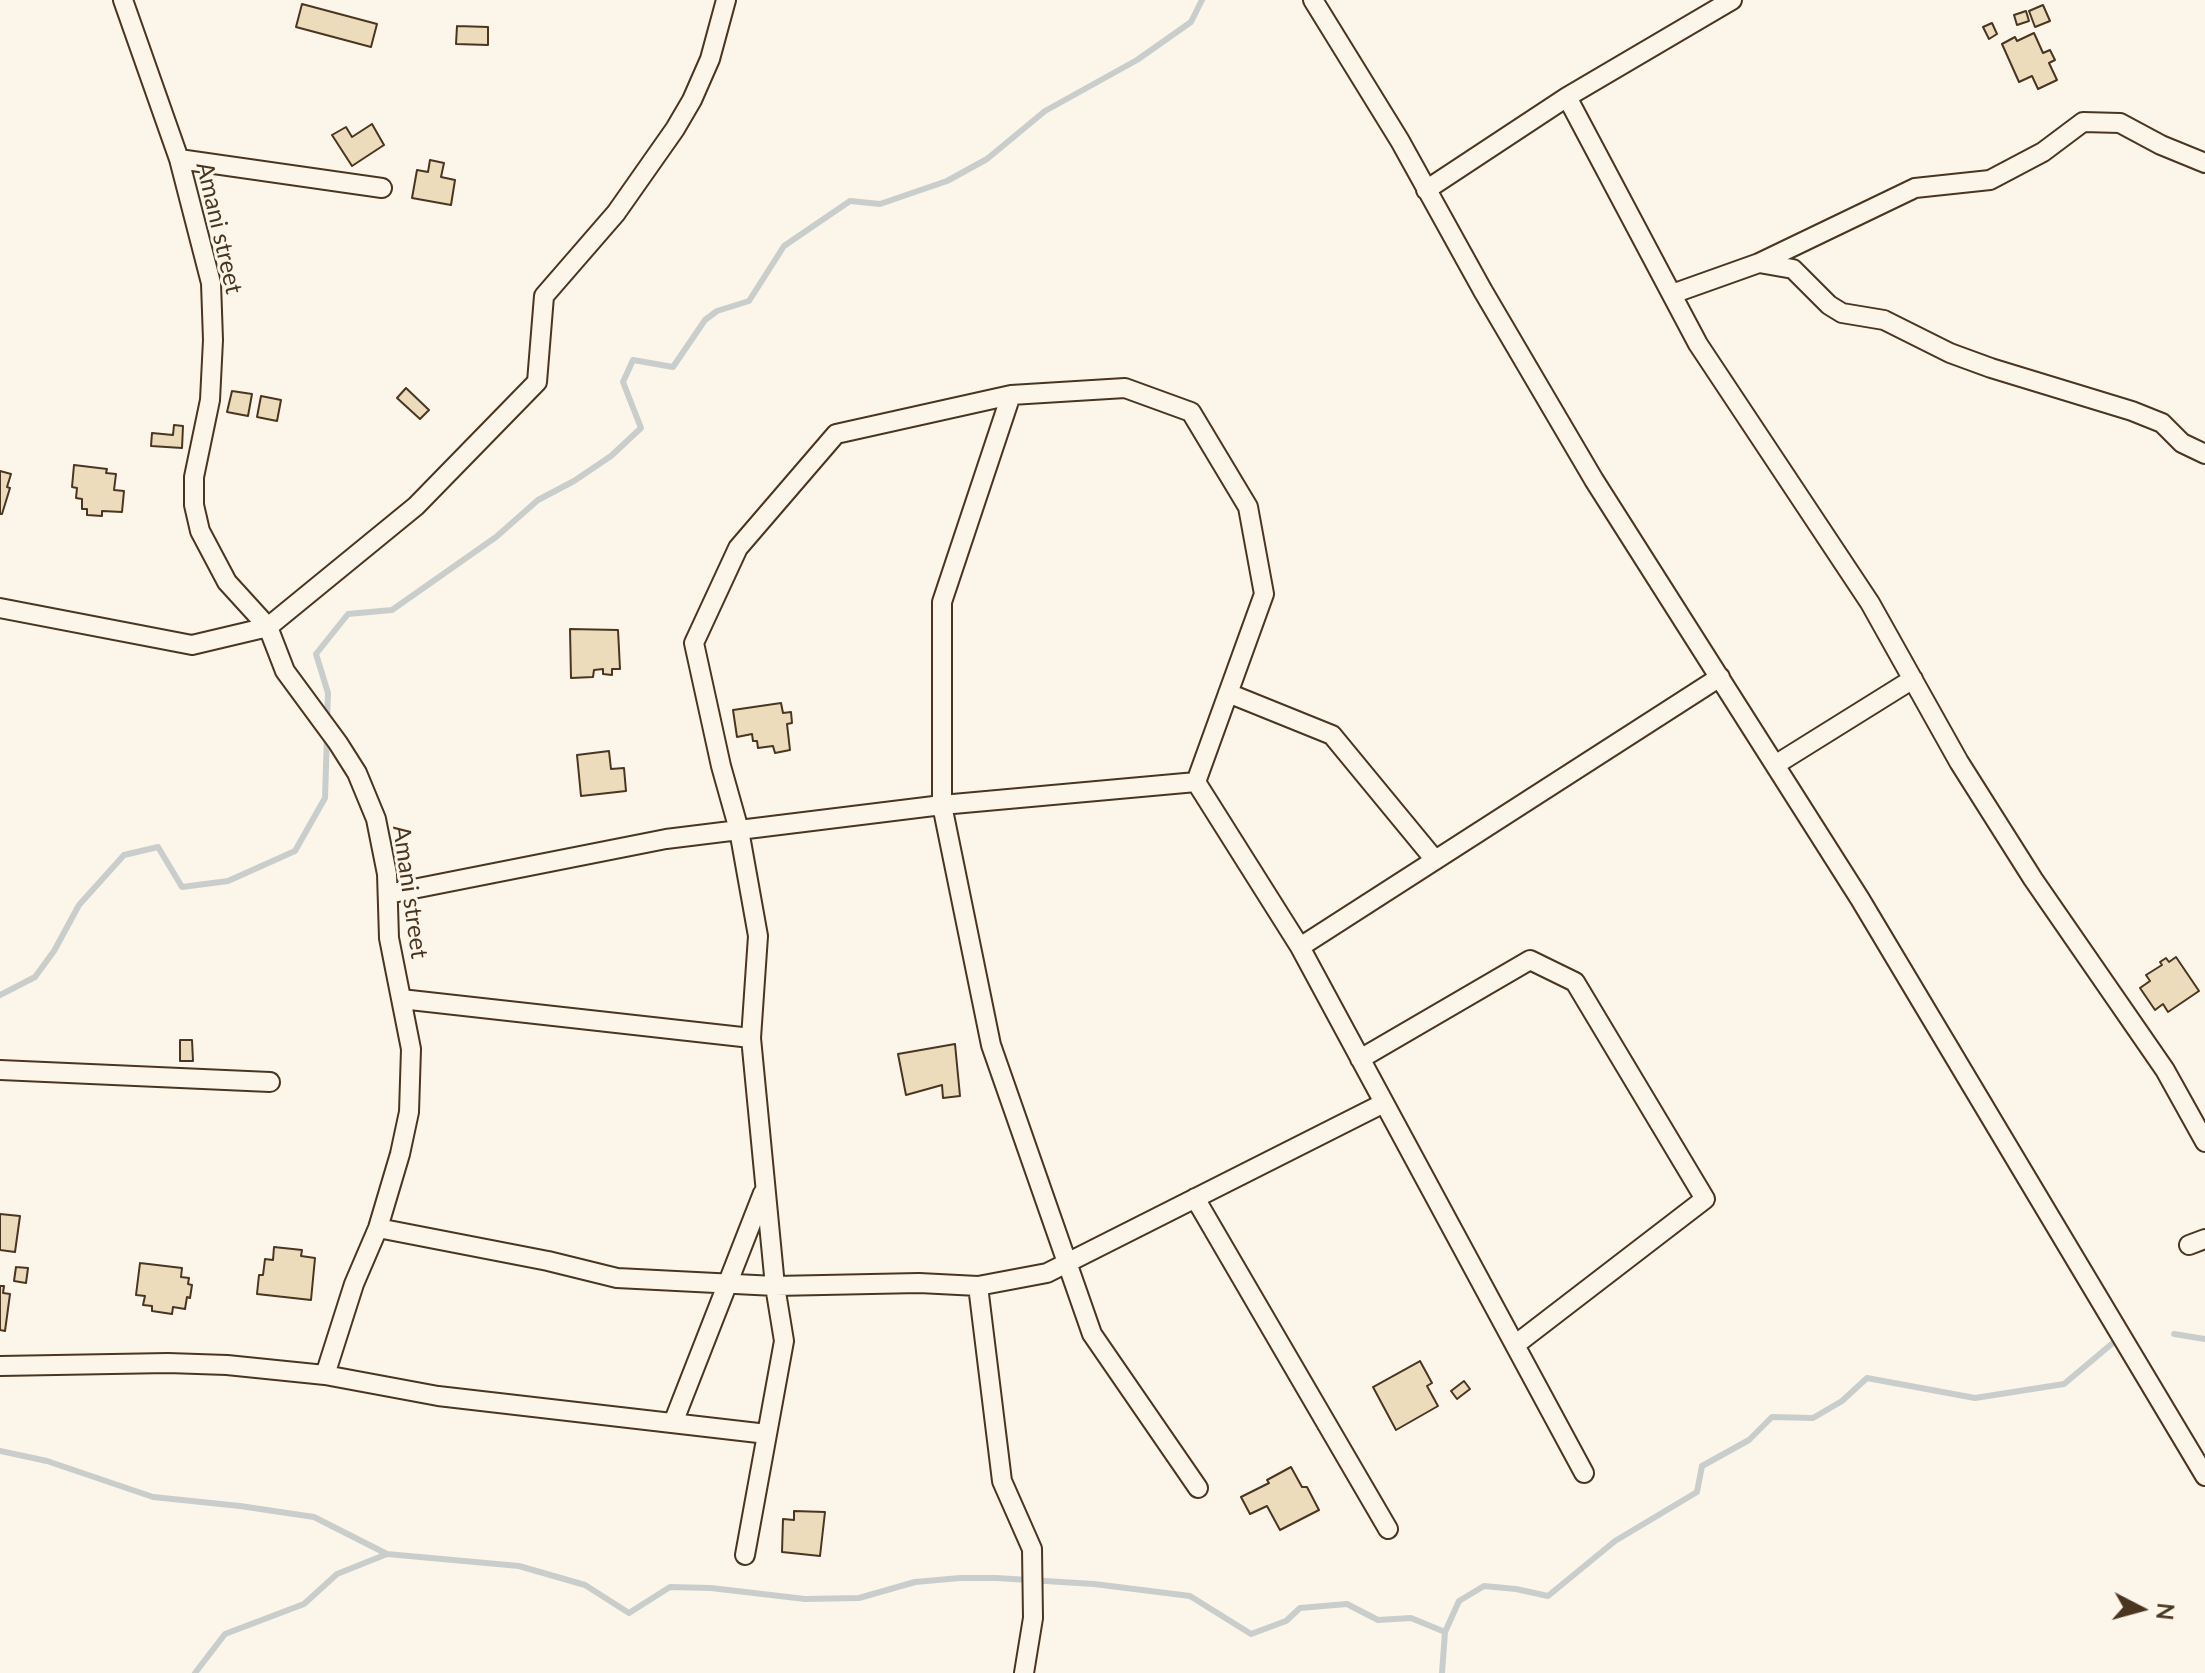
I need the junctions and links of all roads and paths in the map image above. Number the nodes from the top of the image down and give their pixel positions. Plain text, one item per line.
1 (123, 0) edge
2 (726, 0) edge
3 (1313, 0) edge
4 (1732, 0) edge
5 (1567, 97) junction
6 (179, 159) junction
7 (2205, 163) edge
8 (382, 188) dead end
9 (1426, 190) junction
10 (1759, 263) junction
11 (1672, 294) junction
12 (1011, 395) junction
13 (2205, 454) edge
14 (0, 608) edge
15 (268, 627) junction
16 (1720, 677) junction
17 (1913, 679) junction
18 (1228, 693) junction
19 (1775, 765) junction
20 (1196, 782) junction
21 (942, 805) junction
22 (739, 830) junction
23 (1435, 860) junction
24 (388, 894) junction
25 (1300, 947) junction
26 (401, 999) junction
27 (751, 1038) junction
28 (1360, 1059) junction
29 (0, 1070) edge
30 (270, 1082) dead end
31 (1384, 1103) junction
32 (2205, 1142) edge
33 (765, 1186) junction
34 (1195, 1198) junction
35 (378, 1228) junction
36 (1067, 1262) junction
37 (728, 1284) junction
38 (775, 1286) junction
39 (978, 1286) junction
40 (1515, 1345) junction
41 (0, 1366) edge
42 (325, 1375) junction
43 (673, 1423) junction
44 (767, 1434) junction
45 (1584, 1473) dead end
46 (2205, 1476) edge
47 (1198, 1488) dead end
48 (1388, 1529) dead end
49 (745, 1555) dead end
50 (1024, 1673) edge

1 - 6 street, Amani street
2 - 15 street
3 - 9 street
4 - 5 street
5 - 9 street
5 - 11 street
6 - 8 street
6 - 15 street, Amani street
7 - 10 street
9 - 16 street
10 - 11 street
10 - 13 street
11 - 17 street
12 - 18 street
12 - 21 street
12 - 22 street
14 - 15 street
15 - 24 street, Amani street
16 - 19 street
16 - 23 street
17 - 19 street
17 - 32 street
18 - 20 street
18 - 23 street
19 - 46 street
20 - 21 street
20 - 25 street
21 - 22 street
21 - 36 street
22 - 24 street
22 - 27 street
23 - 25 street
24 - 26 street, Amani street
25 - 28 street
26 - 27 street
26 - 35 street, Amani street
27 - 33 street
28 - 31 street
28 - 40 street
29 - 30 street
31 - 34 street
31 - 40 street
33 - 37 street
33 - 38 street
34 - 36 street
34 - 48 street
35 - 37 street
35 - 42 street, Amani street
36 - 39 street
36 - 47 street
37 - 38 street
37 - 43 street
38 - 39 street
38 - 44 street
39 - 50 street
40 - 45 street
41 - 42 street
42 - 43 street
43 - 44 street
44 - 49 street

